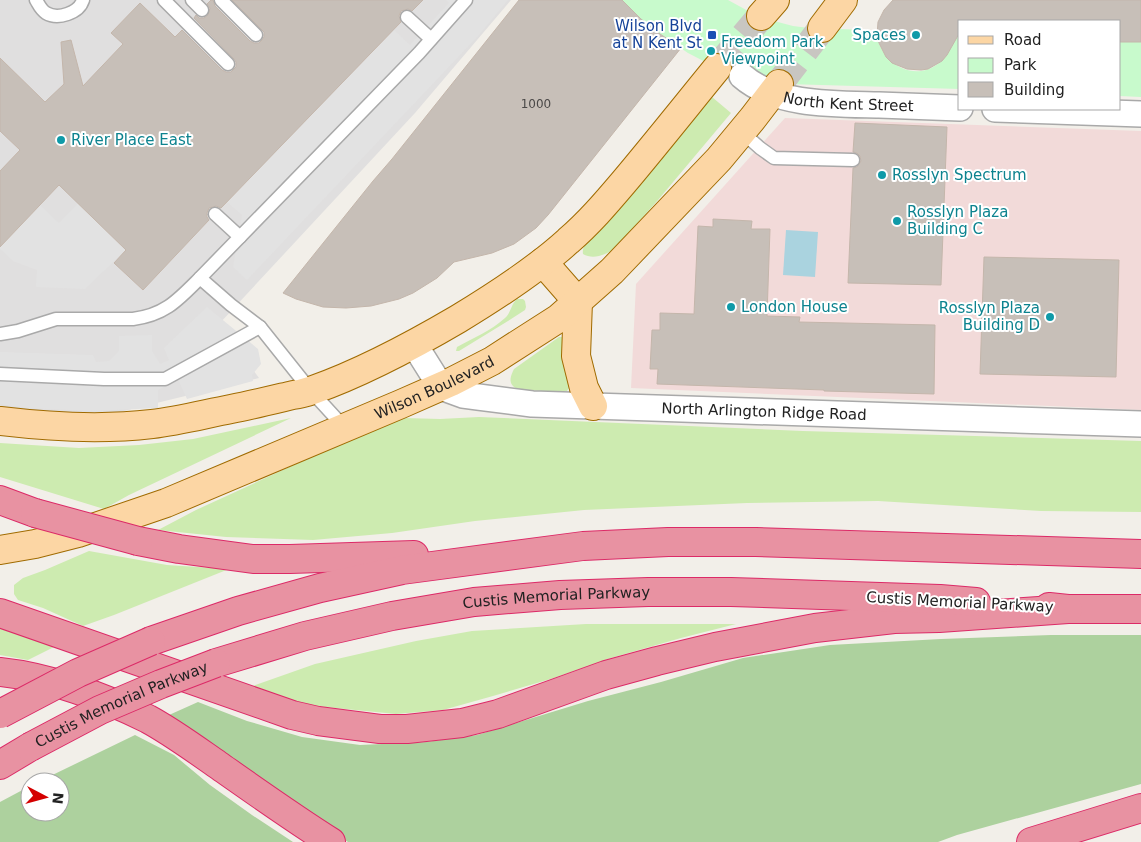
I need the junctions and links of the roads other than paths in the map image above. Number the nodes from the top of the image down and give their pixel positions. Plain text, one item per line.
1 (36, 0) edge
2 (83, 0) edge
3 (164, 0) edge
4 (192, 0) edge
5 (221, 0) edge
6 (466, 0) edge
7 (843, 0) edge
8 (202, 10) dead end
9 (407, 17) dead end
10 (822, 28) tunnel mouth
11 (256, 35) dead end
12 (431, 39) junction
13 (228, 64) dead end
14 (716, 68) tunnel mouth
15 (742, 76) dead end
16 (776, 88) junction
17 (958, 108) edge
18 (1024, 110) edge
19 (1141, 114) edge
20 (742, 132) junction
21 (853, 160) dead end
22 (215, 214) dead end
23 (240, 237) junction
24 (543, 262) junction
25 (200, 278) junction
26 (578, 302) junction
27 (260, 327) junction
28 (0, 334) edge
29 (414, 344) junction
30 (0, 374) edge
31 (441, 387) junction
32 (311, 391) junction
33 (593, 406) junction
34 (0, 421) edge
35 (1141, 424) edge
36 (344, 428) junction
37 (0, 500) edge
38 (583, 546) junction
39 (0, 550) edge
40 (1141, 554) edge
41 (1068, 608) junction
42 (1141, 609) edge
43 (0, 613) edge
44 (0, 672) edge
45 (0, 714) edge
46 (0, 765) edge
47 (1141, 808) edge
48 (331, 842) edge
49 (1031, 842) edge

1 - 2 lane
3 - 13 lane
4 - 8 lane
5 - 11 lane
6 - 12 lane
7 - 10 main road
9 - 12 lane
12 - 23 lane
14 - 24 main road
15 - 16 street, North Kent Street
16 - 17 street, North Kent Street
16 - 20 main road, Wilson Boulevard
18 - 19 street
20 - 21 lane
20 - 26 main road, Wilson Boulevard
22 - 23 lane
23 - 25 lane
24 - 26 main road
24 - 29 main road
25 - 27 lane
25 - 28 lane
26 - 31 main road, Wilson Boulevard
26 - 33 main road
27 - 30 lane
27 - 32 lane
29 - 31 street
29 - 32 main road
31 - 33 street, North Arlington Ridge Road
31 - 36 main road, Wilson Boulevard
32 - 34 main road
32 - 36 lane
33 - 35 street, North Arlington Ridge Road
36 - 39 main road, Wilson Boulevard
37 - 38 highway, bridge
38 - 40 highway
38 - 45 highway, bridge
41 - 42 highway, Custis Memorial Parkway
41 - 43 highway
41 - 46 highway, Custis Memorial Parkway, bridge
44 - 48 highway
47 - 49 highway

